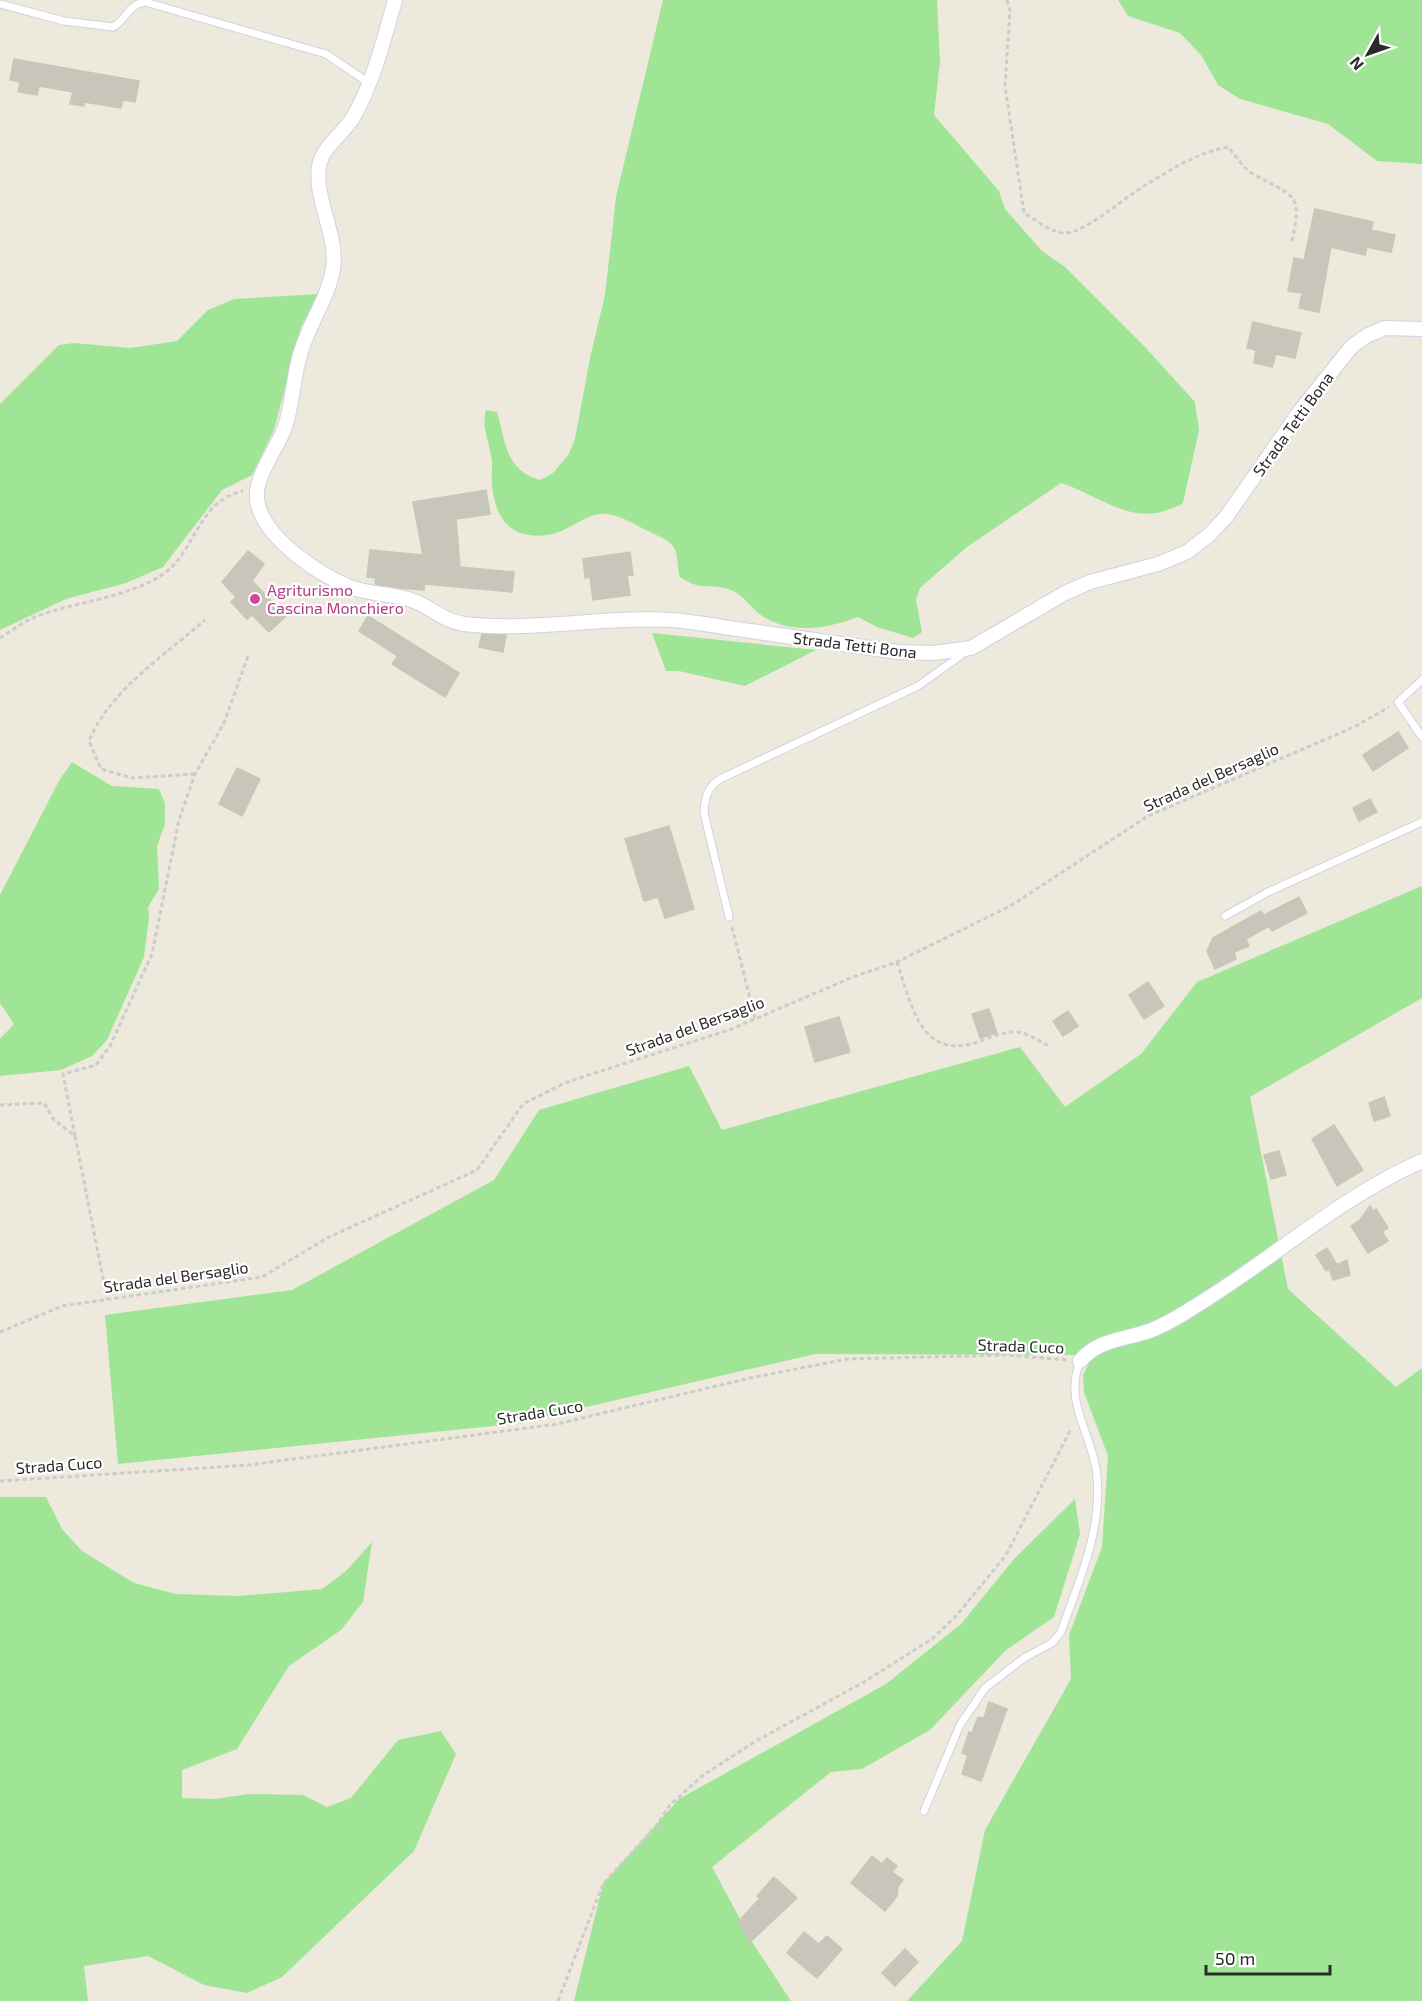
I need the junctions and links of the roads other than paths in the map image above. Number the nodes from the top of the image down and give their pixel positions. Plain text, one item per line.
1 (395, 0) edge
2 (0, 4) edge
3 (369, 83) junction
4 (1422, 329) edge
5 (971, 648) junction
6 (1422, 680) edge
7 (1422, 737) edge
8 (1422, 822) edge
9 (1225, 916) dead end
10 (729, 917) road end
11 (1422, 1161) edge
12 (1080, 1361) joint
13 (924, 1811) dead end

1 - 3 street
2 - 3 lane
3 - 5 street, Strada Tetti Bona
4 - 5 street, Strada Tetti Bona
5 - 10 lane
6 - 7 lane
8 - 9 lane
11 - 12 street
12 - 13 lane

